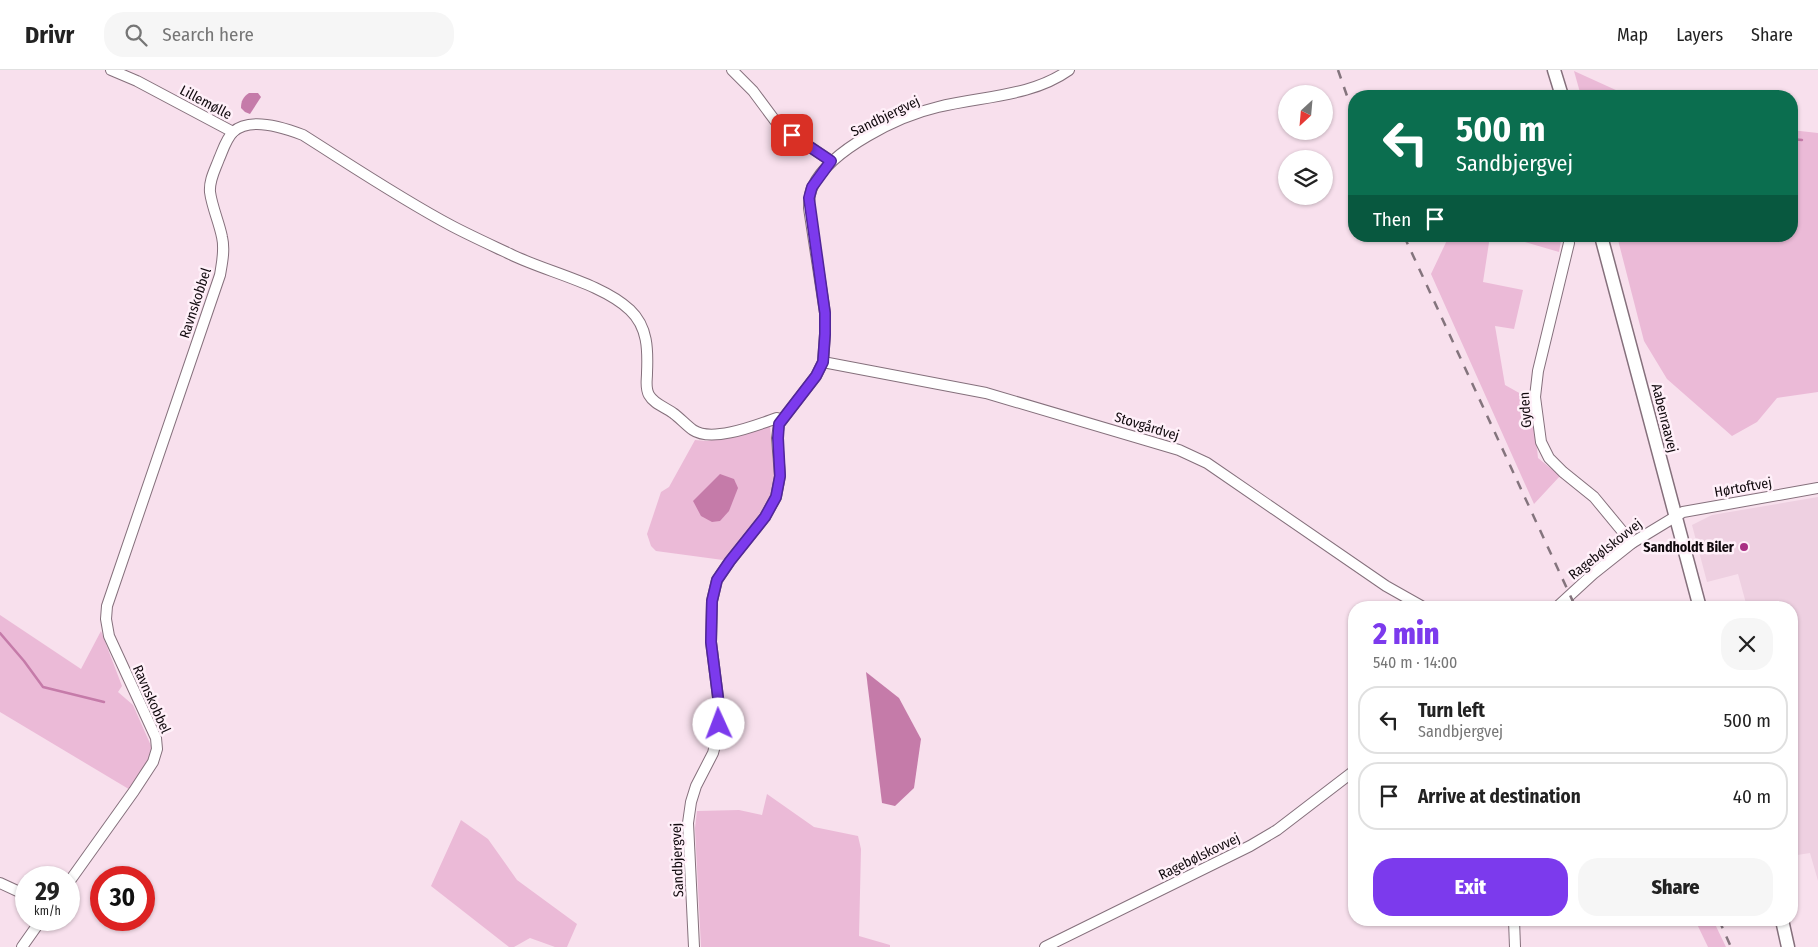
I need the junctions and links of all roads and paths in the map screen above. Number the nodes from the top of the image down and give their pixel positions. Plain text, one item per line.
1 (111, 70) edge
2 (732, 70) edge
3 (1069, 70) edge
4 (1554, 70) edge
5 (1560, 90) edge
6 (233, 132) junction
7 (831, 161) junction
8 (1603, 242) edge
9 (1569, 243) dead end
10 (823, 362) junction
11 (781, 419) junction
12 (1818, 488) edge
13 (1678, 514) junction
14 (1632, 543) junction
15 (1413, 601) edge
16 (1564, 601) edge
17 (1698, 601) edge
18 (1348, 776) edge
19 (80, 867) edge
20 (0, 883) edge
21 (15, 890) edge
22 (1514, 926) edge
23 (1783, 926) edge
24 (33, 931) edge
25 (22, 947) edge
26 (694, 947) edge
27 (1044, 947) edge
28 (1515, 947) edge
29 (1788, 947) edge

1 - 6 street, Lillemølle
2 - 7 street
3 - 7 street, Sandbjergvej
4 - 5 main road
6 - 11 street
6 - 19 street, Ravnskobbel
7 - 10 street, Sandbjergvej
8 - 13 main road, Aabenraavej
9 - 14 street, Gyden
10 - 11 street, Sandbjergvej
10 - 15 street, Stovgårdvej
11 - 26 street, Sandbjergvej
12 - 13 street, Hørtoftvej
13 - 14 street, Ragebølskovvej
13 - 17 main road, Aabenraavej
14 - 16 street, Ragebølskovvej
18 - 27 street, Ragebølskovvej
20 - 21 street
22 - 28 street
23 - 29 main road
24 - 25 street

